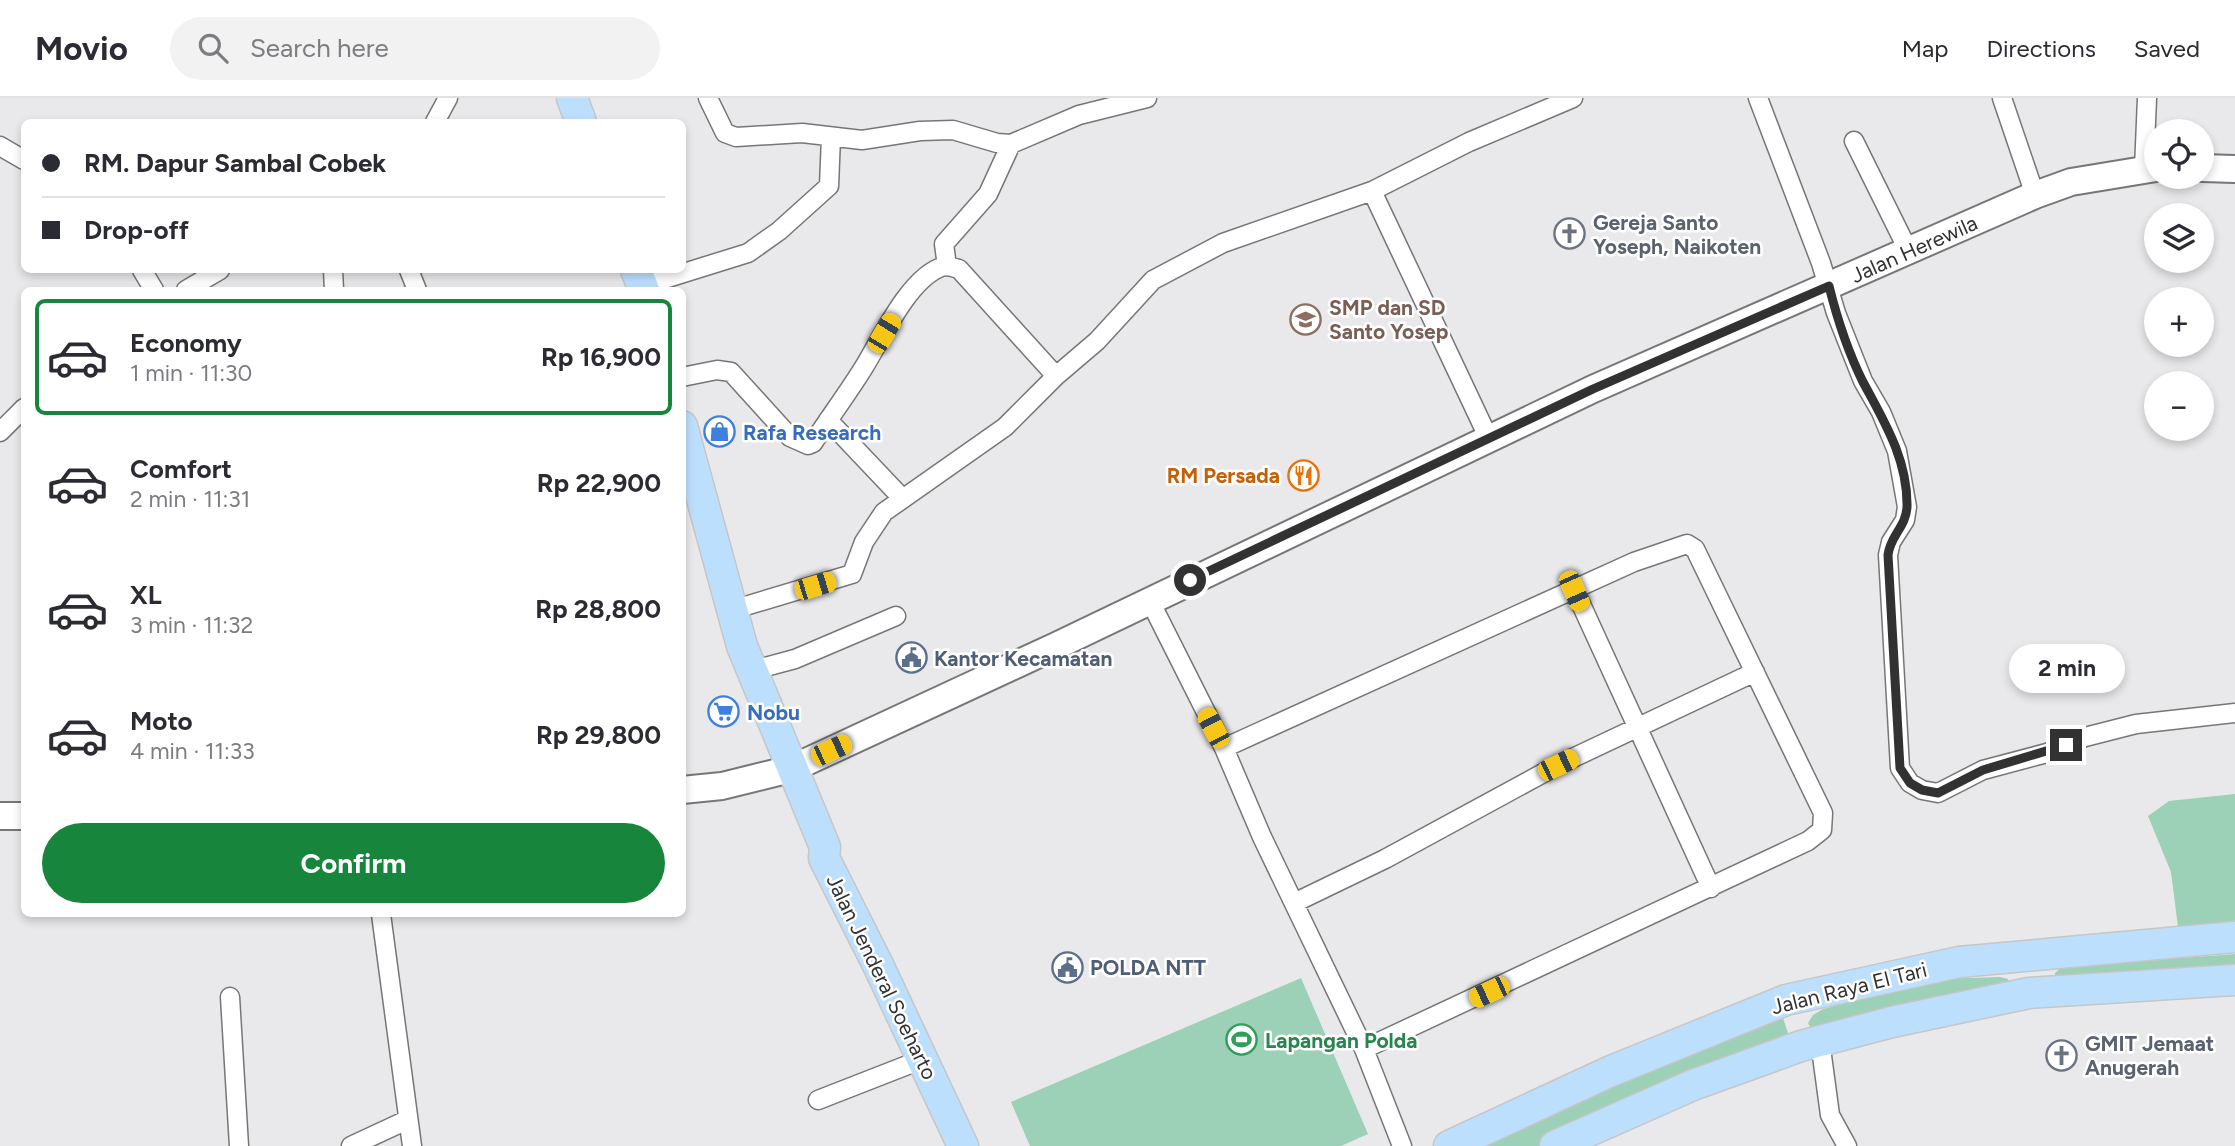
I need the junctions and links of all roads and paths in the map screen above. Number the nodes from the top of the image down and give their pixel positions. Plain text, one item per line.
1 (448, 98) edge
2 (572, 98) edge
3 (708, 98) edge
4 (1147, 98) edge
5 (1573, 98) edge
6 (1758, 98) edge
7 (2002, 98) edge
8 (2147, 98) edge
9 (437, 119) edge
10 (580, 119) edge
11 (2146, 119) edge
12 (831, 138) junction
13 (1854, 141) dead end
14 (1011, 144) junction
15 (0, 146) edge
16 (21, 158) edge
17 (2214, 168) edge
18 (2144, 169) edge
19 (2235, 169) edge
20 (1372, 191) junction
21 (2035, 195) junction
22 (1909, 251) junction
23 (947, 266) junction
24 (686, 270) edge
25 (215, 273) edge
26 (676, 273) edge
27 (641, 282) edge
28 (1829, 286) junction
29 (191, 287) edge
30 (686, 376) edge
31 (1056, 376) junction
32 (21, 411) edge
33 (828, 420) junction
34 (0, 432) edge
35 (1489, 439) junction
36 (686, 441) edge
37 (901, 497) junction
38 (1574, 591) junction
39 (1149, 599) junction
40 (732, 610) junction
41 (896, 616) dead end
42 (748, 658) junction
43 (1755, 671) junction
44 (2235, 713) edge
45 (1636, 729) junction
46 (1224, 748) junction
47 (784, 771) junction
48 (686, 789) edge
49 (0, 816) edge
50 (21, 816) edge
51 (1711, 888) junction
52 (1296, 902) junction
53 (381, 917) edge
54 (2235, 937) edge
55 (2024, 955) junction
56 (2235, 980) edge
57 (2029, 993) junction
58 (230, 997) dead end
59 (1786, 1000) junction
60 (1810, 1043) junction
61 (1364, 1049) junction
62 (923, 1059) junction
63 (818, 1100) dead end
64 (407, 1120) junction
65 (239, 1146) edge
66 (351, 1146) edge
67 (412, 1146) edge
68 (963, 1146) edge
69 (1402, 1146) edge
70 (1449, 1146) edge
71 (1555, 1146) edge
72 (1847, 1146) edge

1 - 9 street
2 - 10 main road
3 - 12 street
4 - 14 street
5 - 20 street
6 - 28 street
7 - 21 street
8 - 11 street
12 - 14 street
12 - 24 street
13 - 22 street
14 - 23 street
15 - 16 street
17 - 19 main road
18 - 21 main road, Jalan Herewila
20 - 31 street
20 - 35 street
21 - 22 main road, Jalan Herewila
22 - 28 main road, Jalan Herewila
23 - 31 street
23 - 33 street
25 - 29 street
26 - 27 street
28 - 35 main road, Jalan Herewila
28 - 44 street
30 - 33 street
31 - 37 street
32 - 34 street
33 - 37 street
35 - 39 main road, Jalan Herewila
36 - 40 main road, Jalan Jenderal Soeharto
37 - 40 street
38 - 43 street
38 - 45 street
38 - 46 street
39 - 46 street
39 - 47 main road, Jalan Herewila
40 - 42 main road, Jalan Jenderal Soeharto
41 - 42 street
42 - 47 main road, Jalan Jenderal Soeharto
43 - 45 street
43 - 51 street
45 - 51 street
45 - 52 street
46 - 52 street
47 - 48 main road, Jalan Herewila
47 - 62 main road, Jalan Jenderal Soeharto
49 - 50 main road
51 - 61 street
52 - 61 street
53 - 64 street
54 - 55 main road, Jalan Raya El Tari
55 - 57 main road
55 - 59 main road, Jalan Raya El Tari
56 - 57 main road, Jalan Raya El Tari
57 - 60 main road, Jalan Raya El Tari
58 - 65 street
59 - 60 main road
59 - 70 main road, Jalan Raya El Tari
60 - 71 main road, Jalan Raya El Tari
60 - 72 street
61 - 69 street
62 - 63 street
62 - 68 main road, Jalan Jenderal Soeharto
64 - 66 street
64 - 67 street

